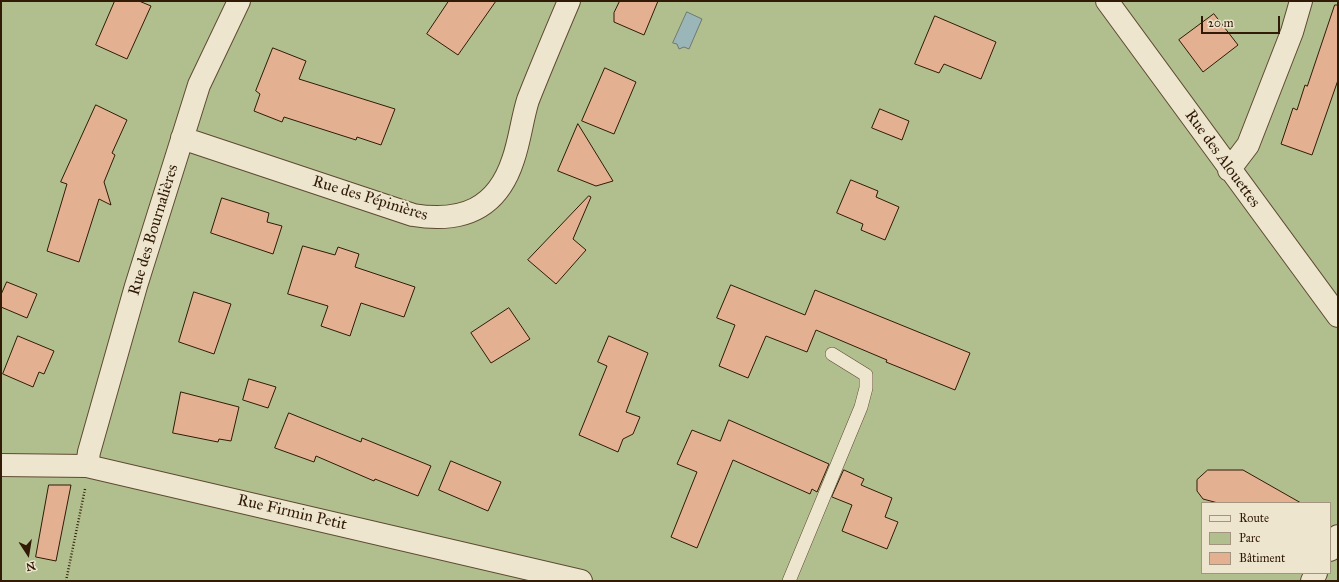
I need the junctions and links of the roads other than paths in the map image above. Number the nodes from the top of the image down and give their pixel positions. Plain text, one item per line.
1 (239, 1) edge
2 (569, 1) edge
3 (1107, 1) edge
4 (1301, 1) edge
5 (182, 138) junction
6 (1229, 170) junction
7 (1338, 316) edge
8 (832, 354) dead end
9 (1, 465) edge
10 (87, 466) junction
11 (1338, 536) edge
12 (1331, 548) edge
13 (581, 581) edge
14 (789, 581) edge

1 - 5 street, Rue des Bournalières
2 - 5 street, Rue des Pépinières
3 - 6 street, Rue des Alouettes
4 - 6 street
5 - 10 street, Rue des Bournalières
6 - 7 street, Rue des Alouettes
8 - 14 lane
9 - 10 street, Rue Firmin Petit
10 - 13 street, Rue Firmin Petit
11 - 12 street

